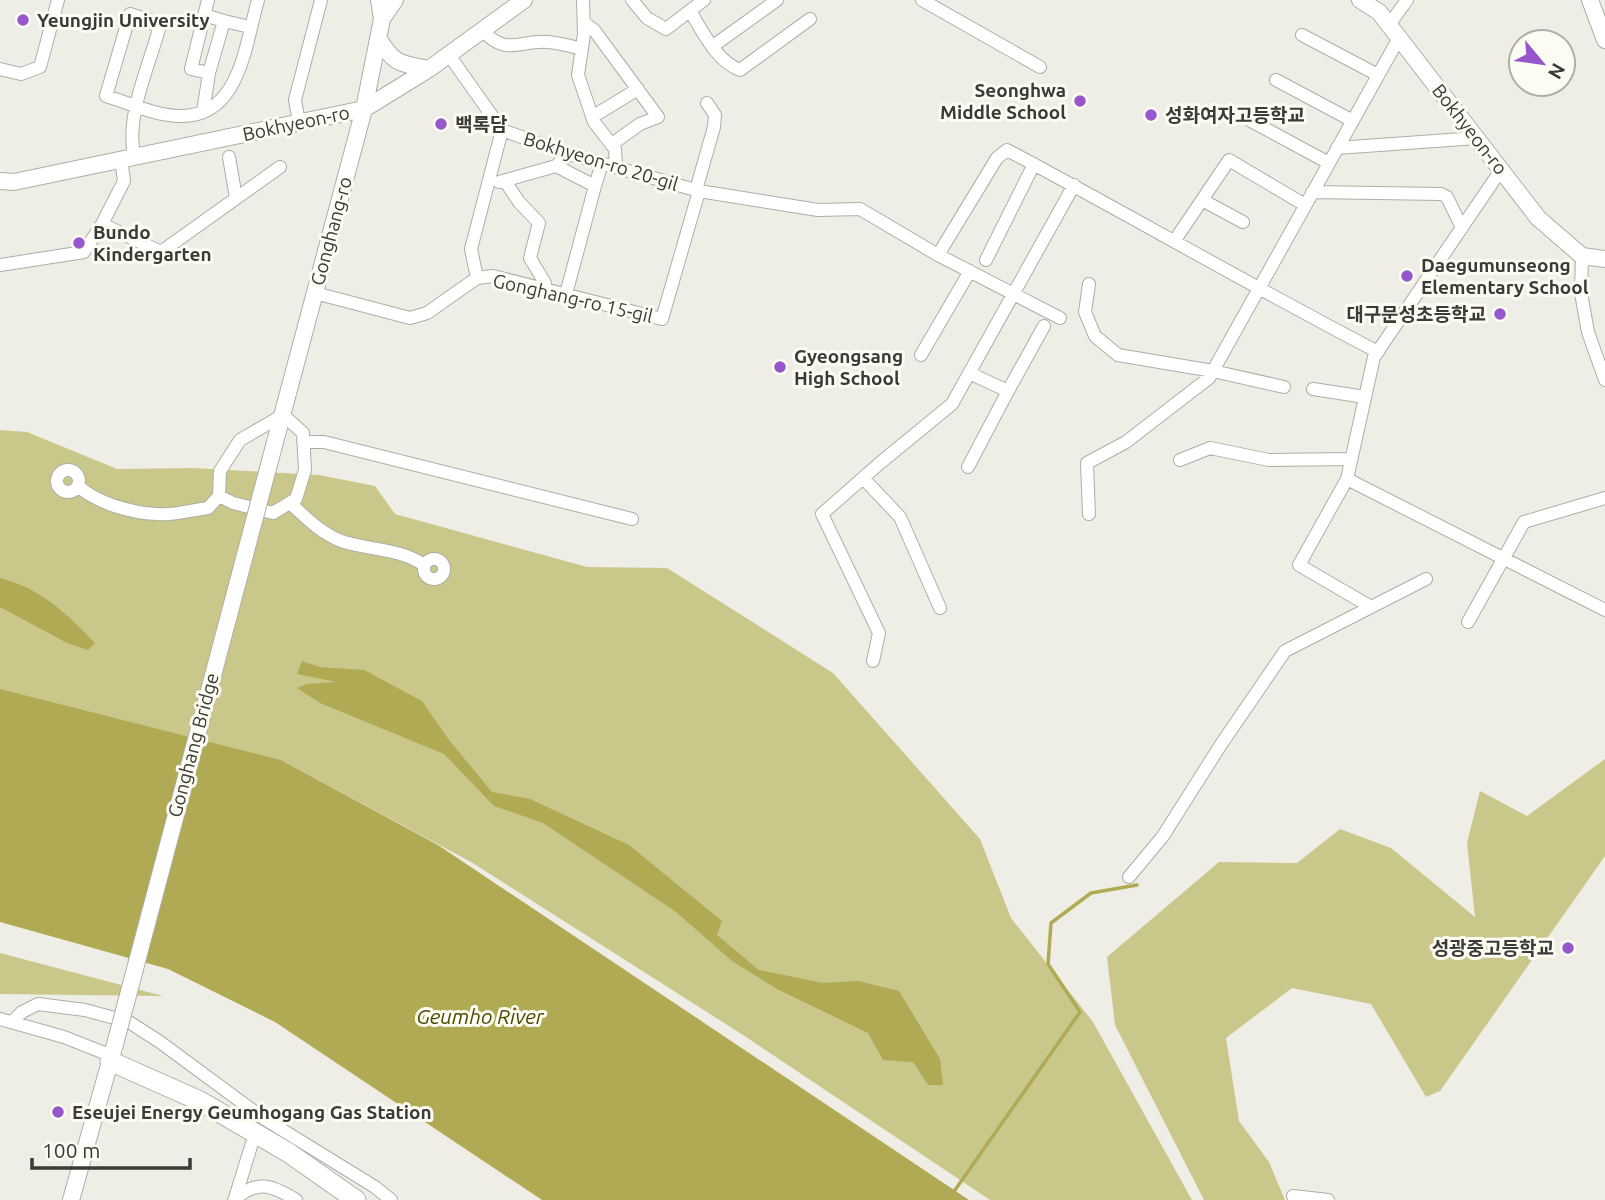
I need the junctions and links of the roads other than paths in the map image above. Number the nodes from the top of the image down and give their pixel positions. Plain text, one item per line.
1 (58, 0) edge
2 (208, 0) edge
3 (258, 0) edge
4 (321, 0) edge
5 (379, 0) edge
6 (395, 0) edge
7 (524, 0) edge
8 (583, 0) edge
9 (632, 0) edge
10 (704, 0) edge
11 (778, 0) edge
12 (922, 0) edge
13 (1360, 0) edge
14 (1407, 0) edge
15 (1590, 0) edge
16 (689, 7) edge
17 (204, 15) junction
18 (382, 19) junction
19 (810, 19) dead end
20 (224, 20) junction
21 (584, 23) junction
22 (250, 27) junction
23 (482, 30) junction
24 (1394, 31) junction
25 (1302, 35) dead end
26 (378, 38) junction
27 (1605, 40) edge
28 (713, 46) junction
29 (582, 49) junction
30 (449, 55) junction
31 (1040, 67) dead end
32 (0, 69) edge
33 (429, 69) junction
34 (209, 73) junction
35 (1378, 75) junction
36 (1276, 80) dead end
37 (638, 89) junction
38 (707, 103) dead end
39 (137, 105) junction
40 (364, 109) junction
41 (203, 112) junction
42 (592, 117) junction
43 (1251, 121) dead end
44 (1353, 121) junction
45 (299, 122) junction
46 (502, 130) junction
47 (1477, 138) junction
48 (612, 144) junction
49 (1337, 148) junction
50 (569, 154) junction
51 (229, 157) dead end
52 (128, 158) junction
53 (602, 163) junction
54 (1329, 163) junction
55 (1034, 164) junction
56 (556, 166) junction
57 (280, 167) dead end
58 (616, 167) junction
59 (1501, 170) junction
60 (0, 181) edge
61 (505, 181) junction
62 (1074, 185) junction
63 (487, 186) junction
64 (595, 186) junction
65 (698, 190) junction
66 (1312, 192) junction
67 (236, 198) junction
68 (1202, 200) junction
69 (1305, 205) junction
70 (1243, 222) dead end
71 (102, 224) junction
72 (1462, 228) junction
73 (1175, 240) junction
74 (1605, 250) edge
75 (938, 255) junction
76 (1582, 256) junction
77 (1605, 259) edge
78 (986, 260) dead end
79 (0, 265) edge
80 (970, 271) junction
81 (477, 278) junction
82 (1089, 284) dead end
83 (1258, 289) junction
84 (543, 290) junction
85 (315, 293) junction
86 (566, 294) junction
87 (1014, 294) junction
88 (1060, 318) dead end
89 (1044, 326) dead end
90 (1378, 352) junction
91 (921, 355) dead end
92 (1213, 370) junction
93 (969, 373) junction
94 (1605, 380) edge
95 (1284, 387) dead end
96 (1313, 389) dead end
97 (1009, 391) junction
98 (1365, 397) junction
99 (283, 415) junction
100 (275, 442) joint
101 (303, 442) junction
102 (1351, 459) junction
103 (1180, 460) dead end
104 (968, 467) dead end
105 (863, 478) junction
106 (1347, 479) junction
107 (78, 486) dead end
108 (219, 496) junction
109 (1605, 498) edge
110 (290, 503) junction
111 (1089, 514) dead end
112 (632, 519) dead end
113 (1503, 558) junction
114 (424, 565) dead end
115 (1426, 579) dead end
116 (1371, 607) junction
117 (940, 608) dead end
118 (1605, 610) edge
119 (1468, 622) dead end
120 (873, 661) dead end
121 (1129, 877) dead end
122 (6, 1020) edge
123 (111, 1059) junction
124 (252, 1143) junction
125 (1293, 1195) dead end
126 (234, 1199) edge
127 (71, 1200) edge
128 (296, 1200) edge
129 (336, 1200) edge
130 (356, 1200) edge
131 (391, 1200) edge
132 (1328, 1200) edge

1 - 32 street
2 - 17 street
3 - 22 street
4 - 45 street
5 - 18 main road, Gonghang-ro
6 - 18 main road, Gonghang-ro
7 - 23 main road, Bokhyeon-ro
8 - 21 street
9 - 16 street
10 - 16 street
11 - 28 street
12 - 31 street
13 - 24 main road, Bokhyeon-ro
14 - 24 street
15 - 27 main road
16 - 28 street
17 - 20 street
17 - 34 street
18 - 26 main road, Gonghang-ro
19 - 28 street
20 - 22 street
20 - 34 street
21 - 29 street
21 - 37 street
22 - 41 street
23 - 29 street
23 - 30 main road, Bokhyeon-ro
24 - 35 street
24 - 47 main road, Bokhyeon-ro
25 - 35 street
26 - 33 main road
26 - 40 main road, Gonghang-ro
29 - 42 street
30 - 33 main road, Bokhyeon-ro
30 - 46 street, Bokhyeon-ro 20-gil
33 - 40 main road, Bokhyeon-ro
34 - 41 street
35 - 44 street
36 - 44 street
37 - 42 street
37 - 48 street
38 - 65 street
39 - 39 street
39 - 41 street
39 - 52 street
40 - 45 main road, Bokhyeon-ro
40 - 85 main road, Gonghang-ro
42 - 48 street
43 - 54 street
44 - 49 street
45 - 52 main road, Bokhyeon-ro
46 - 50 street, Bokhyeon-ro 20-gil
46 - 63 street, Bokhyeon-ro 20-gil
47 - 49 street
47 - 59 main road, Bokhyeon-ro
48 - 58 street
49 - 54 street
50 - 53 street, Bokhyeon-ro 20-gil
50 - 56 street
51 - 67 street
52 - 60 main road, Bokhyeon-ro
52 - 71 street
53 - 58 street, Bokhyeon-ro 20-gil
53 - 64 street
54 - 66 street
55 - 62 street
55 - 75 street
55 - 78 street
56 - 61 street
56 - 64 street
57 - 67 street, Bokhyeon-ro
58 - 65 street, Bokhyeon-ro 20-gil
59 - 72 street
59 - 76 main road, Bokhyeon-ro
61 - 63 street
61 - 84 street
62 - 73 street
62 - 87 street
63 - 81 street, Gonghang-ro 15-gil
64 - 86 street
65 - 75 street, Bokhyeon-ro 20-gil
65 - 86 street, Gonghang-ro 15-gil
66 - 69 street
66 - 72 street
67 - 71 street, Bokhyeon-ro
68 - 69 street
68 - 70 street
68 - 73 street
69 - 83 street
71 - 79 street
72 - 90 street
73 - 83 street
74 - 76 main road
75 - 80 street, Bokhyeon-ro 20-gil
76 - 77 main road
76 - 94 street
80 - 87 street, Bokhyeon-ro 20-gil
80 - 91 street
81 - 84 street, Gonghang-ro 15-gil
81 - 85 street, Gonghang-ro 15-gil
82 - 92 street
83 - 90 street
83 - 92 street
84 - 86 street, Gonghang-ro 15-gil
85 - 99 main road, Gonghang-ro
87 - 88 street, Bokhyeon-ro 20-gil
87 - 93 street
89 - 97 street
90 - 98 street
92 - 95 street
92 - 111 street
93 - 97 street
93 - 105 street
96 - 98 street
97 - 104 street
98 - 102 street
99 - 100 main road, Gonghang-ro
99 - 101 street
99 - 108 street
100 - 123 main road, Gonghang Bridge, bridge
101 - 110 street
101 - 112 street
102 - 103 street
102 - 106 street
105 - 117 street
105 - 120 street
106 - 113 street
106 - 116 street
107 - 108 street
108 - 110 street
109 - 113 street
110 - 114 street
113 - 118 street
113 - 119 street
115 - 116 street
116 - 121 street
122 - 123 street
122 - 131 street
123 - 124 highway
123 - 127 main road
123 - 130 highway
124 - 126 street
124 - 129 highway
125 - 132 street
126 - 128 street

